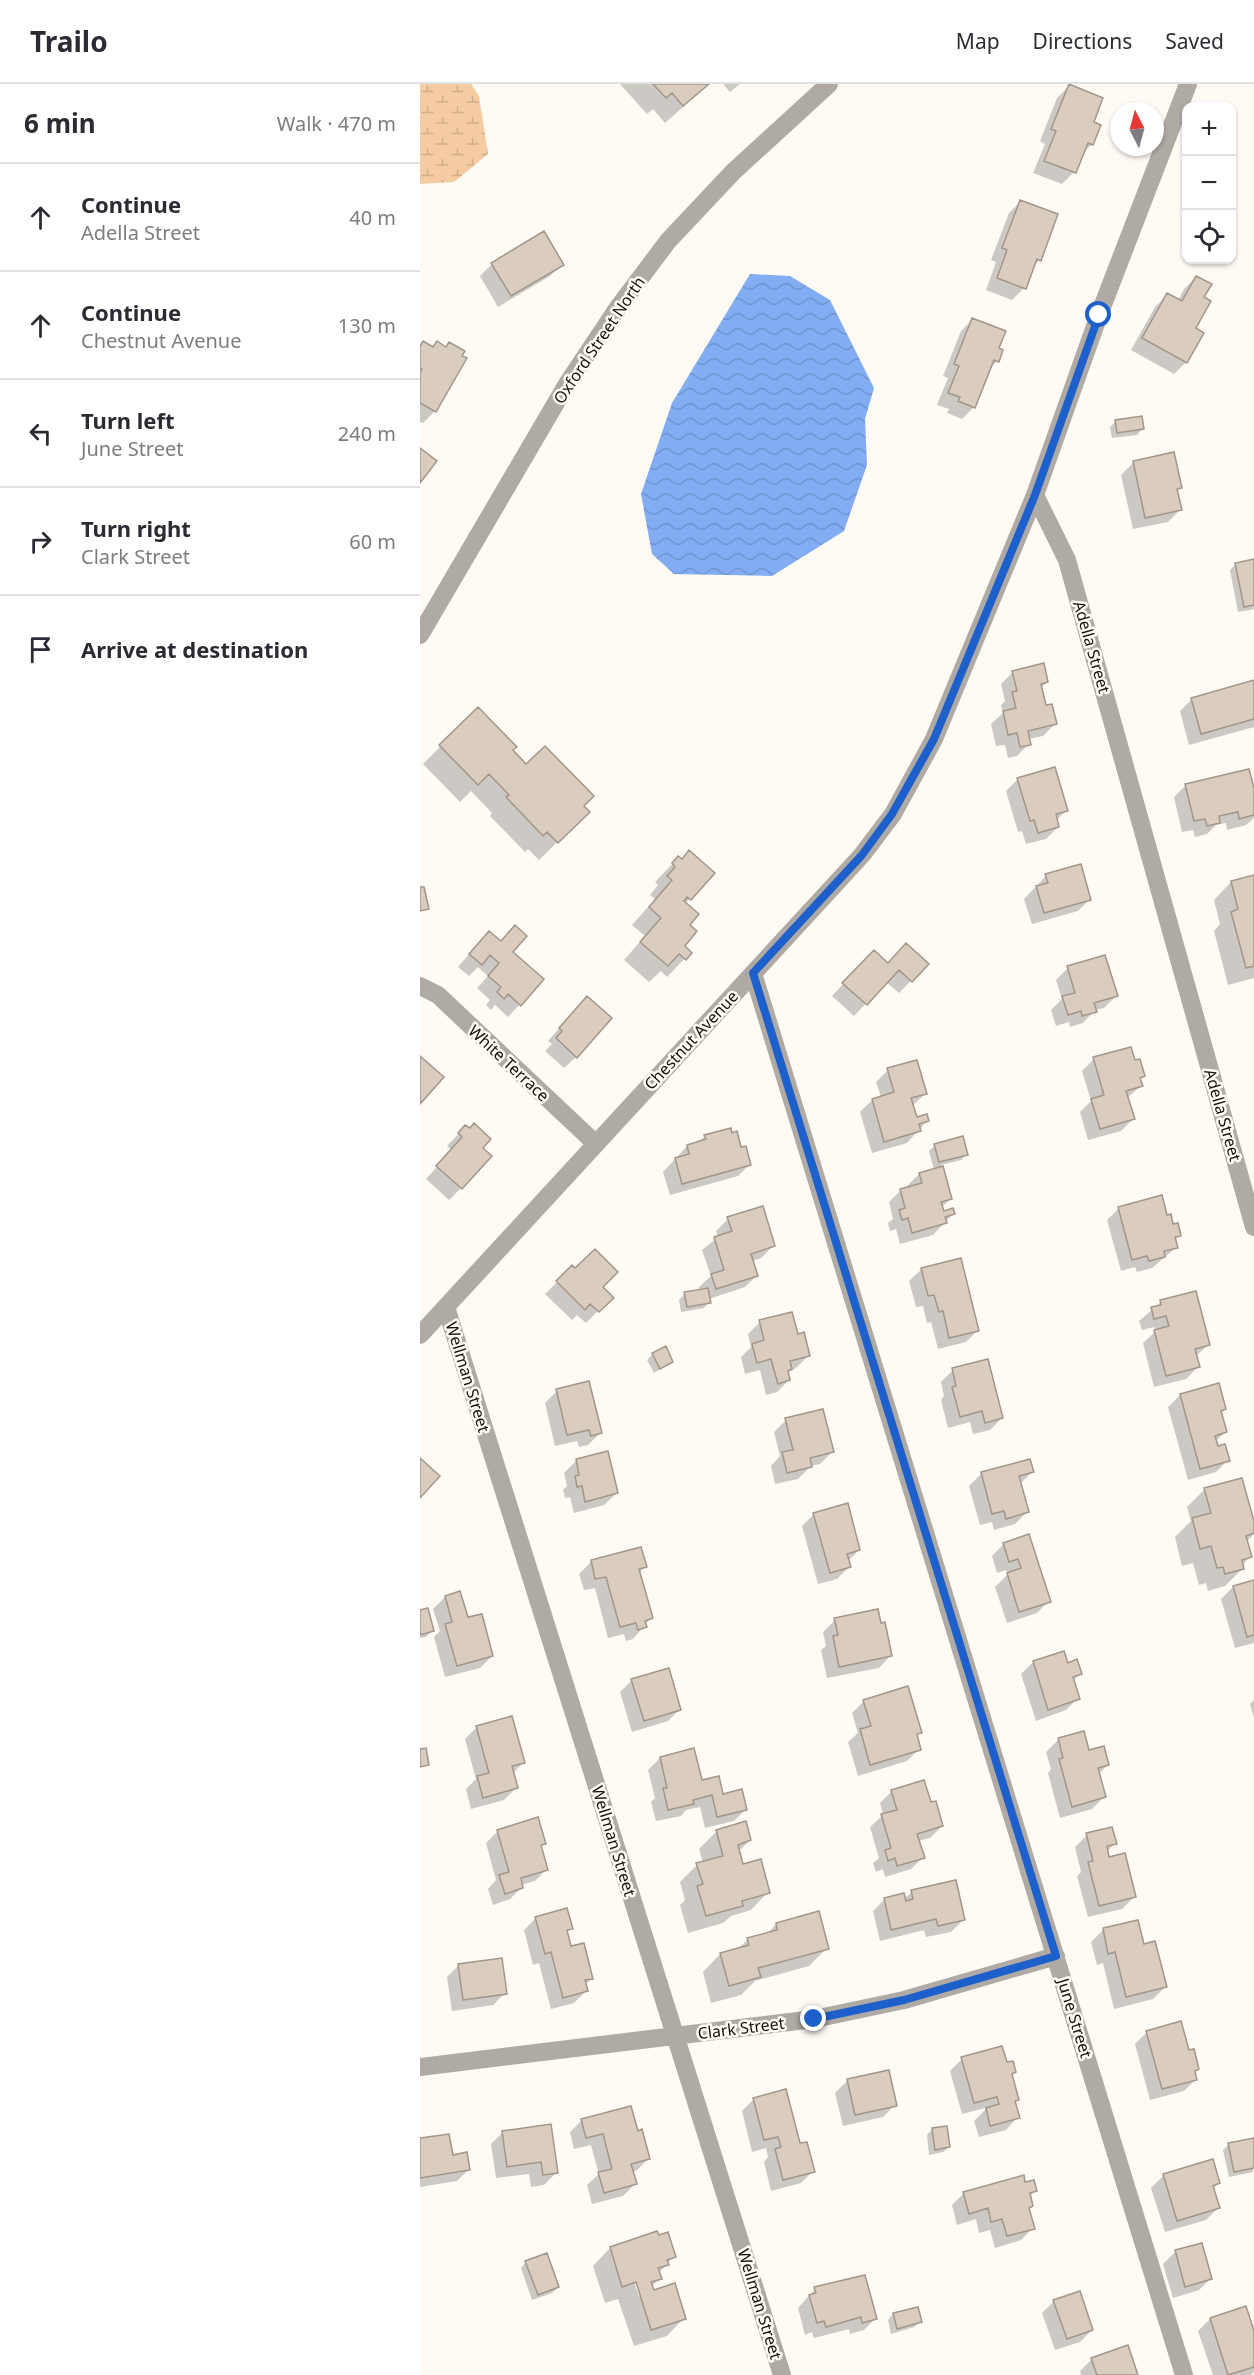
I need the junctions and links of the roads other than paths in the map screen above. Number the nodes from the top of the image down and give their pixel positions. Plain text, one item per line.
1 (829, 84) edge
2 (1188, 84) edge
3 (1035, 495) junction
4 (420, 635) edge
5 (753, 973) junction
6 (420, 986) edge
7 (596, 1144) junction
8 (1254, 1227) edge
9 (446, 1307) junction
10 (420, 1335) edge
11 (1056, 1956) junction
12 (676, 2036) junction
13 (420, 2067) edge
14 (782, 2375) edge
15 (1184, 2375) edge

1 - 4 street, Oxford Street North
2 - 3 street
3 - 5 street, Chestnut Avenue
3 - 8 street, Adella Street
5 - 7 street, Chestnut Avenue
5 - 11 street, June Street
6 - 7 street, White Terrace
7 - 9 street, Chestnut Avenue
9 - 10 street, Chestnut Avenue
9 - 12 street, Wellman Street
11 - 12 street, Clark Street
11 - 15 street, June Street
12 - 13 street, Clark Street
12 - 14 street, Wellman Street

